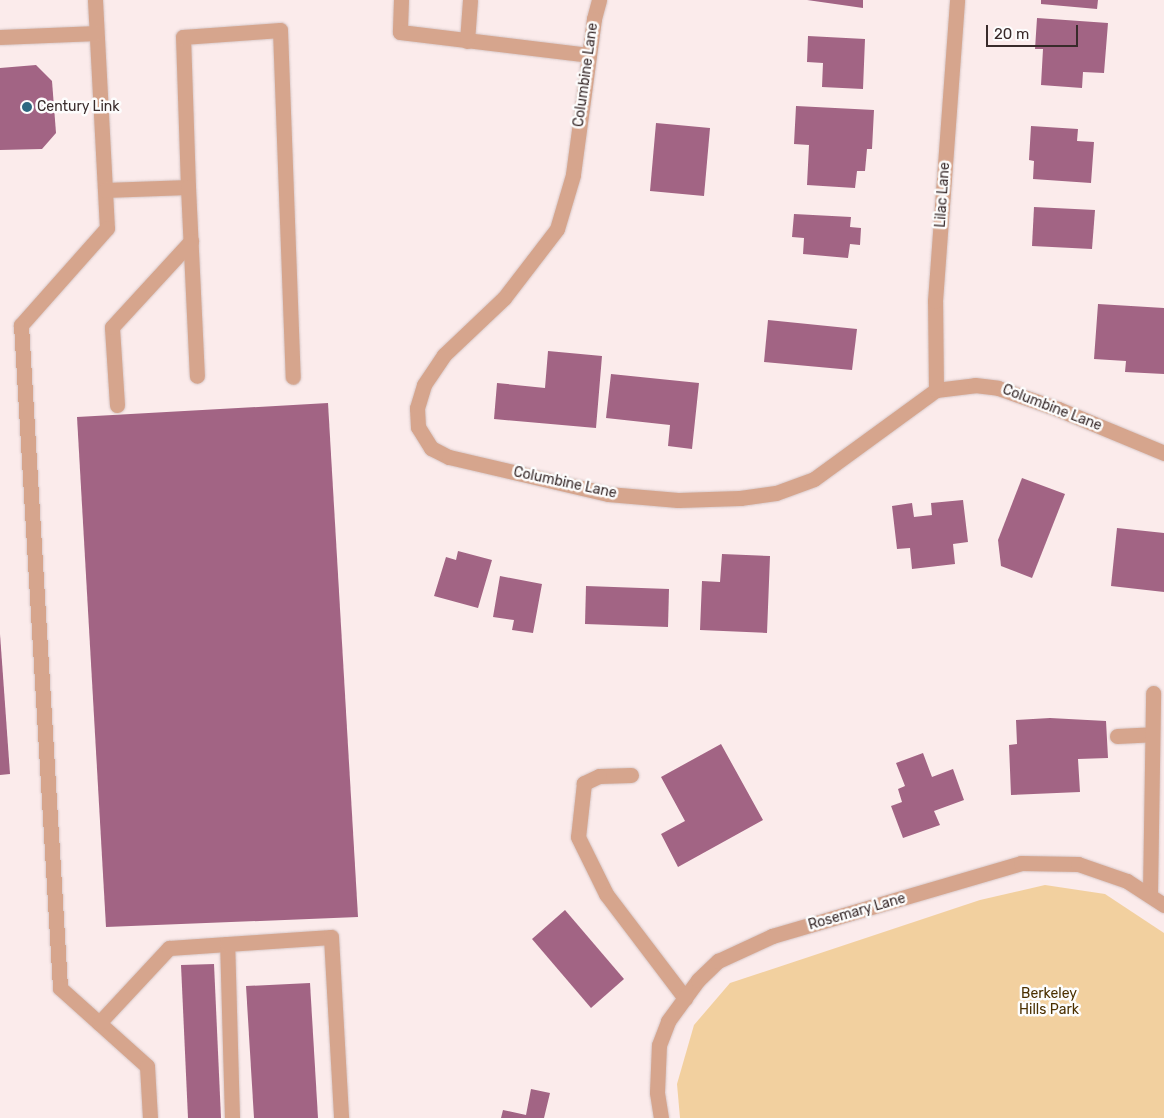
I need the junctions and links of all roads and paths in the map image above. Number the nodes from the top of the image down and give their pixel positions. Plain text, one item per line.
1 (95, 0) edge
2 (401, 0) edge
3 (470, 0) edge
4 (599, 0) edge
5 (957, 0) edge
6 (96, 33) junction
7 (0, 37) edge
8 (467, 41) junction
9 (589, 55) junction
10 (188, 187) junction
11 (106, 190) junction
12 (191, 241) junction
13 (197, 376) dead end
14 (293, 377) dead end
15 (936, 390) junction
16 (117, 405) dead end
17 (1164, 452) edge
18 (1153, 693) dead end
19 (1152, 734) junction
20 (1116, 736) dead end
21 (631, 775) dead end
22 (1150, 893) junction
23 (1164, 904) edge
24 (228, 944) junction
25 (685, 998) junction
26 (99, 1023) junction
27 (150, 1118) edge
28 (232, 1118) edge
29 (341, 1118) edge
30 (661, 1118) edge

1 - 6 street
2 - 8 street
3 - 8 street
4 - 9 street, Columbine Lane
5 - 15 street, Lilac Lane
6 - 7 street
6 - 11 street
8 - 9 street
9 - 15 street, Columbine Lane
10 - 11 street
10 - 12 street
10 - 14 street
11 - 26 street
12 - 13 street
12 - 16 street
15 - 17 street, Columbine Lane
18 - 19 street
19 - 20 street
19 - 22 street
21 - 25 street
22 - 23 street, Rosemary Lane
22 - 25 street, Rosemary Lane
24 - 26 street
24 - 28 street
24 - 29 street
25 - 30 street, Rosemary Lane
26 - 27 street

